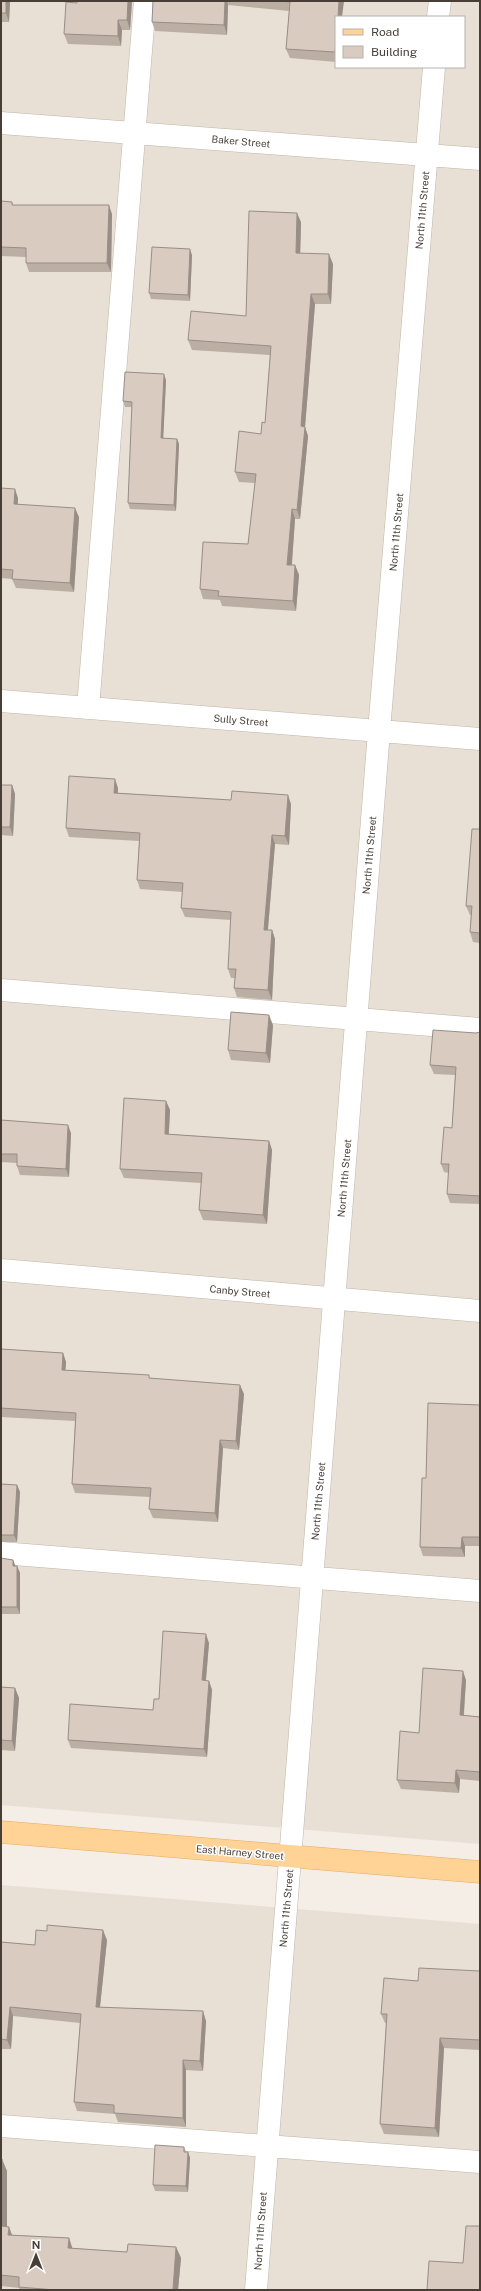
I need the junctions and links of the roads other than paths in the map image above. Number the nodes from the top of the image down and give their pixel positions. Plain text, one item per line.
1 (145, 1) edge
2 (440, 1) edge
3 (438, 16) edge
4 (434, 68) edge
5 (1, 123) edge
6 (135, 132) junction
7 (427, 156) junction
8 (480, 159) edge
9 (1, 702) edge
10 (88, 708) junction
11 (379, 731) junction
12 (480, 739) edge
13 (1, 990) edge
14 (356, 1020) junction
15 (480, 1029) edge
16 (1, 1270) edge
17 (334, 1299) junction
18 (480, 1311) edge
19 (1, 1553) edge
20 (312, 1578) junction
21 (480, 1590) edge
22 (1, 1832) edge
23 (290, 1856) junction
24 (480, 1872) edge
25 (1, 2126) edge
26 (267, 2146) junction
27 (480, 2162) edge
28 (256, 2290) edge

1 - 6 street
2 - 3 street
4 - 7 street, North 11th Street
5 - 6 street, Baker Street
6 - 7 street, Baker Street
6 - 10 street
7 - 8 street, Baker Street
7 - 11 street, North 11th Street
9 - 10 street, Sully Street
10 - 11 street, Sully Street
11 - 12 street, Sully Street
11 - 14 street, North 11th Street
13 - 14 street
14 - 15 street
14 - 17 street, North 11th Street
16 - 17 street, Canby Street
17 - 18 street, Canby Street
17 - 20 street, North 11th Street
19 - 20 street
20 - 21 street
20 - 23 street, North 11th Street
22 - 23 main road, East Harney Street
23 - 24 main road, East Harney Street
23 - 26 street, North 11th Street
25 - 26 street
26 - 27 street
26 - 28 street, North 11th Street

